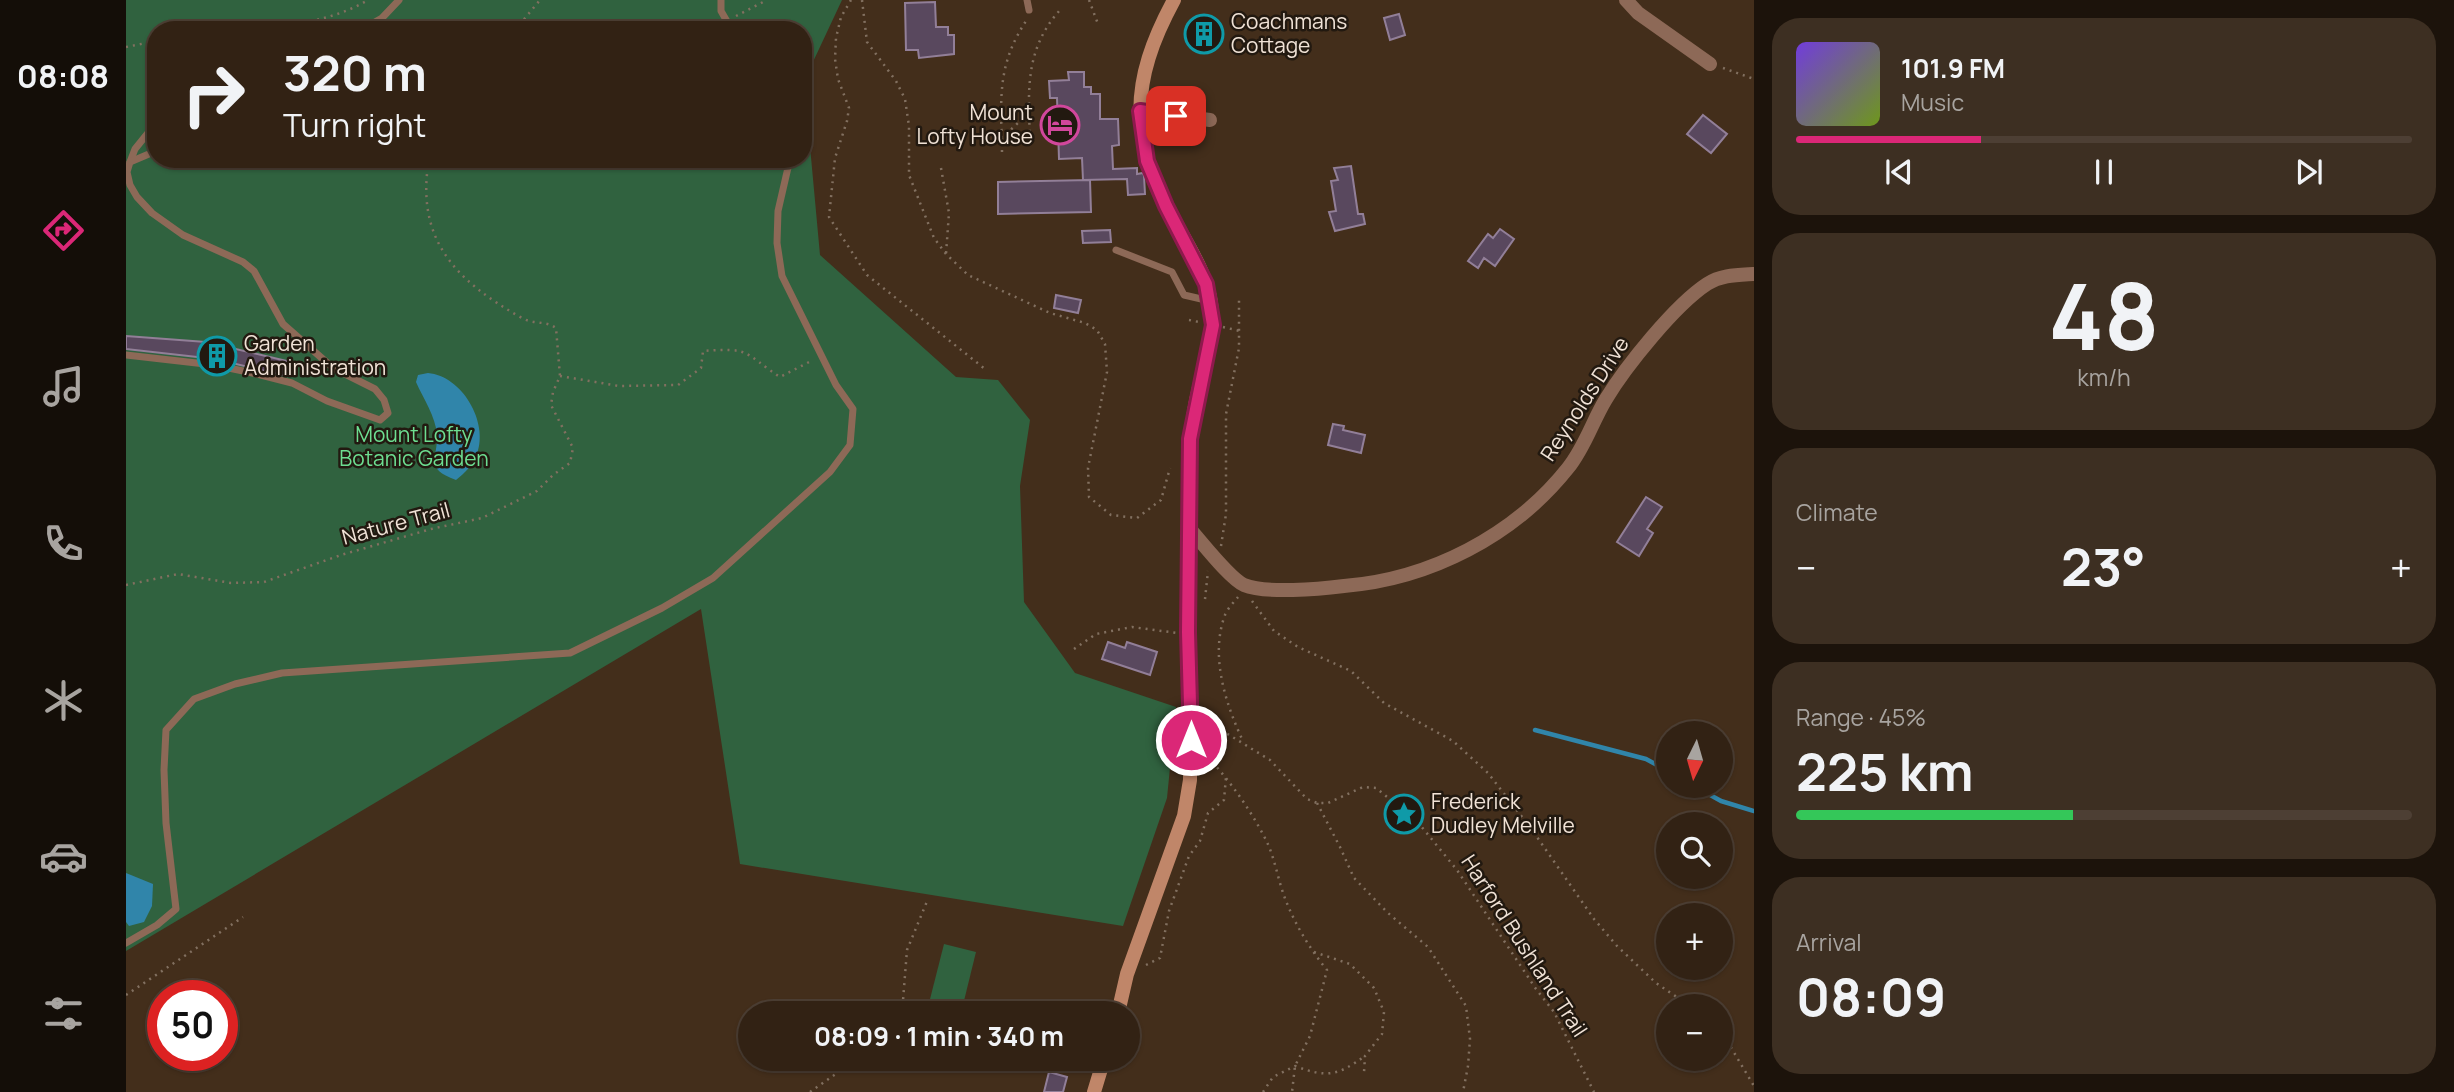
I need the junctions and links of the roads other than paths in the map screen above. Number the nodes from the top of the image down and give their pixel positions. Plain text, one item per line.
1 (399, 0) edge
2 (721, 0) edge
3 (1027, 0) edge
4 (1174, 0) edge
5 (1626, 0) edge
6 (1031, 10) road end
7 (377, 21) edge
8 (726, 21) edge
9 (1710, 64) road end
10 (1140, 111) junction
11 (1210, 120) dead end
12 (147, 134) edge
13 (147, 155) edge
14 (130, 162) junction
15 (788, 168) edge
16 (127, 172) edge
17 (1116, 250) dead end
18 (1752, 274) edge
19 (1211, 301) junction
20 (126, 355) edge
21 (1189, 528) junction
22 (126, 943) edge
23 (1121, 1001) edge
24 (1100, 1071) edge
25 (1094, 1092) edge

1 - 7 lane
2 - 8 lane
3 - 6 lane
4 - 10 main road
5 - 9 street
10 - 11 street
10 - 19 main road
12 - 14 lane
13 - 14 lane
14 - 16 lane
15 - 22 lane
16 - 20 lane
17 - 19 lane
18 - 21 street, Reynolds Drive
19 - 21 main road
21 - 23 main road
24 - 25 main road

